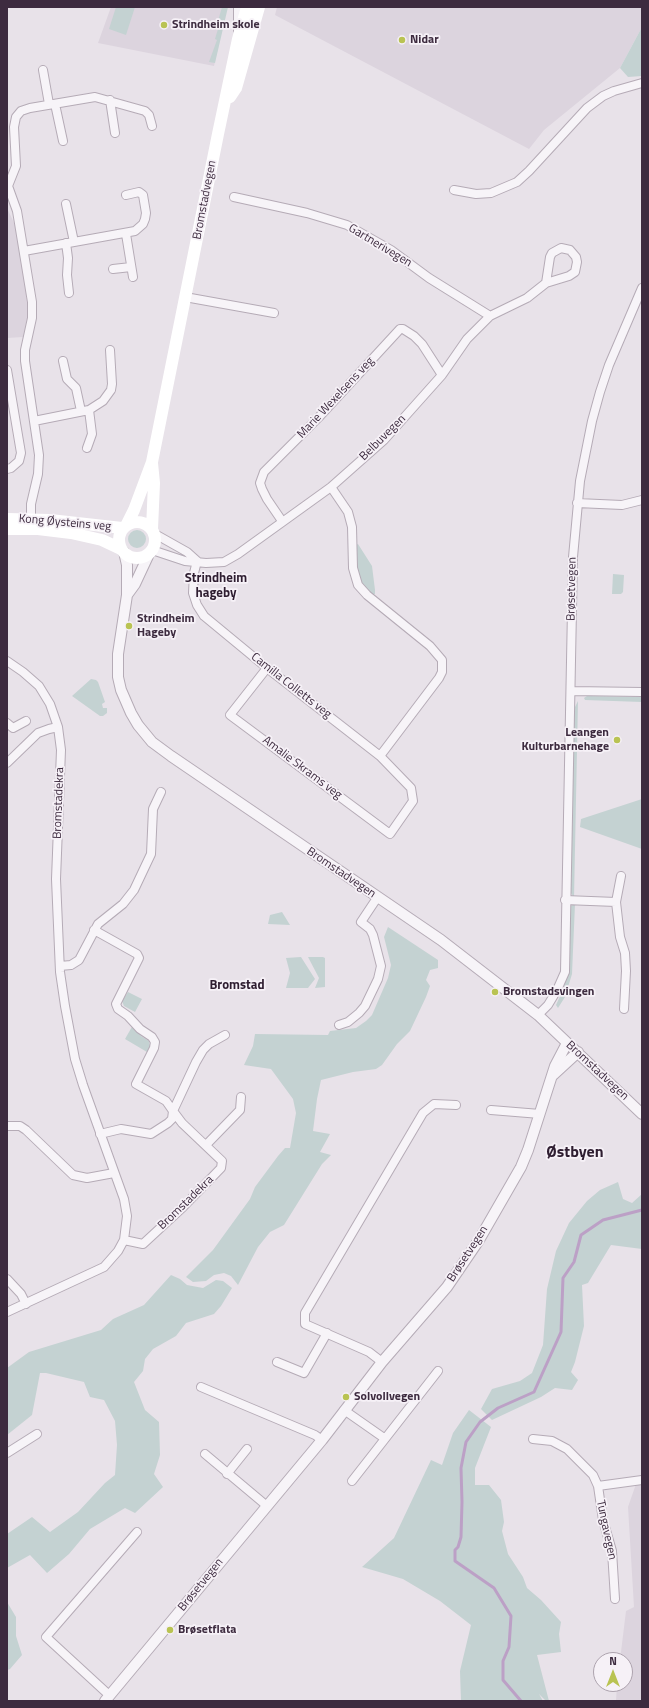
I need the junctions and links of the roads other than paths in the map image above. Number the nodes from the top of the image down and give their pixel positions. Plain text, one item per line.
1 (238, 7) edge
2 (247, 7) edge
3 (259, 9) edge
4 (238, 39) junction
5 (43, 70) dead end
6 (642, 83) edge
7 (110, 100) junction
8 (225, 103) junction
9 (52, 104) junction
10 (152, 126) dead end
11 (114, 133) dead end
12 (63, 141) dead end
13 (454, 190) dead end
14 (126, 194) dead end
15 (234, 196) dead end
16 (66, 204) dead end
17 (126, 234) junction
18 (74, 242) junction
19 (66, 243) junction
20 (24, 251) junction
21 (131, 267) junction
22 (113, 269) dead end
23 (133, 277) dead end
24 (546, 283) junction
25 (642, 288) edge
26 (69, 293) dead end
27 (185, 297) junction
28 (274, 313) dead end
29 (490, 316) junction
30 (110, 350) dead end
31 (63, 361) dead end
32 (7, 370) edge
33 (442, 375) junction
34 (85, 411) junction
35 (34, 421) junction
36 (87, 448) dead end
37 (152, 462) junction
38 (7, 469) edge
39 (331, 487) junction
40 (642, 500) edge
41 (577, 503) junction
42 (7, 519) edge
43 (31, 519) junction
44 (282, 521) junction
45 (125, 526) junction
46 (7, 528) edge
47 (154, 532) junction
48 (122, 551) junction
49 (151, 552) junction
50 (197, 561) junction
51 (127, 595) junction
52 (7, 661) edge
53 (267, 668) junction
54 (571, 691) junction
55 (642, 692) edge
56 (26, 721) dead end
57 (7, 723) edge
58 (58, 727) junction
59 (380, 756) junction
60 (7, 763) edge
61 (161, 792) dead end
62 (413, 801) joint
63 (621, 876) dead end
64 (377, 898) junction
65 (565, 900) junction
66 (616, 902) junction
67 (94, 930) junction
68 (60, 966) junction
69 (624, 1009) dead end
70 (538, 1015) junction
71 (339, 1025) dead end
72 (225, 1035) dead end
73 (567, 1043) junction
74 (578, 1052) junction
75 (552, 1075) junction
76 (241, 1097) dead end
77 (456, 1105) dead end
78 (490, 1110) dead end
79 (173, 1111) junction
80 (540, 1114) junction
81 (642, 1114) edge
82 (7, 1126) edge
83 (100, 1134) junction
84 (206, 1145) junction
85 (114, 1173) junction
86 (124, 1240) junction
87 (7, 1279) edge
88 (26, 1304) junction
89 (7, 1312) edge
90 (327, 1333) junction
91 (277, 1362) dead end
92 (382, 1362) junction
93 (438, 1371) dead end
94 (201, 1387) dead end
95 (344, 1410) junction
96 (37, 1434) dead end
97 (384, 1438) junction
98 (533, 1439) dead end
99 (322, 1440) junction
100 (247, 1449) dead end
101 (7, 1453) edge
102 (205, 1454) dead end
103 (227, 1474) junction
104 (642, 1480) edge
105 (352, 1481) dead end
106 (598, 1486) junction
107 (267, 1506) junction
108 (137, 1532) dead end
109 (615, 1599) dead end
110 (107, 1698) edge

1 - 4 street, Bromstadvegen
2 - 4 main road, Bromstadvegen
3 - 8 main road, Bromstadvegen
4 - 8 main road, Bromstadvegen
5 - 9 street
6 - 13 street
7 - 9 street
7 - 10 street
7 - 11 street
8 - 27 main road, Bromstadvegen
9 - 12 street
9 - 20 street
14 - 17 street
15 - 29 street, Gartnerivegen
16 - 18 street
17 - 18 street
17 - 21 street
18 - 19 street
19 - 20 street
19 - 26 street
20 - 35 street
21 - 22 street
21 - 23 street
24 - 24 street, Belbuvegen
24 - 29 street, Belbuvegen
25 - 41 street, Brøsetvegen
27 - 28 street
27 - 37 main road, Bromstadvegen
29 - 33 street, Belbuvegen
30 - 34 street
31 - 34 street
32 - 38 street
33 - 39 street, Belbuvegen
33 - 44 street, Marie Wexelsens veg
34 - 35 street
34 - 36 street
35 - 43 street
37 - 45 main road, Bromstadvegen
37 - 47 main road, Bromstadvegen
39 - 44 street, Belbuvegen
39 - 59 street
40 - 41 street
41 - 54 street, Brøsetvegen
42 - 43 main road, Kong Øysteins veg
43 - 45 main road, Kong Øysteins veg
44 - 50 street, Belbuvegen
45 - 47 main road
45 - 48 main road
46 - 48 main road, Kong Øysteins veg
47 - 49 main road
47 - 50 street
48 - 49 main road
48 - 51 street, Bromstadvegen
49 - 50 street, Belbuvegen
49 - 51 street, Bromstadvegen
50 - 53 street, Camilla Colletts veg
51 - 64 street, Bromstadvegen
52 - 58 street, Bromstadekra
53 - 59 street, Camilla Colletts veg
53 - 62 street, Amalie Skrams veg
54 - 55 street
54 - 65 street, Brøsetvegen
56 - 57 street
58 - 60 street
58 - 68 street, Bromstadekra
59 - 62 street, Camilla Colletts veg
61 - 67 street
63 - 66 street
64 - 70 street, Bromstadvegen
64 - 71 street
65 - 66 street
65 - 70 street, Brøsetvegen
66 - 69 street
67 - 68 street
67 - 79 street, Bromstadekra
68 - 83 street, Bromstadekra
70 - 73 street, Bromstadvegen
72 - 79 street
73 - 74 street, Bromstadvegen
73 - 75 street, Brøsetvegen
74 - 75 street
74 - 81 street, Bromstadvegen
75 - 80 street, Brøsetvegen
76 - 84 street
77 - 90 street
78 - 80 street
79 - 83 street
79 - 84 street, Bromstadekra
80 - 92 street, Brøsetvegen
82 - 85 street
83 - 85 street, Bromstadekra
84 - 86 street, Bromstadekra
85 - 86 street, Bromstadekra
86 - 88 street, Bromstadekra
87 - 88 street
88 - 89 street, Bromstadekra
90 - 91 street
90 - 92 street
92 - 95 street, Brøsetvegen
93 - 97 street
94 - 99 street
95 - 97 street
95 - 99 street, Brøsetvegen
96 - 101 street
97 - 105 street
98 - 106 street, Tungavegen
99 - 107 street, Brøsetvegen
100 - 103 street
102 - 103 street
103 - 107 street
104 - 106 street, Tungavegen
106 - 109 street, Tungavegen
107 - 110 street, Brøsetvegen
108 - 110 street

